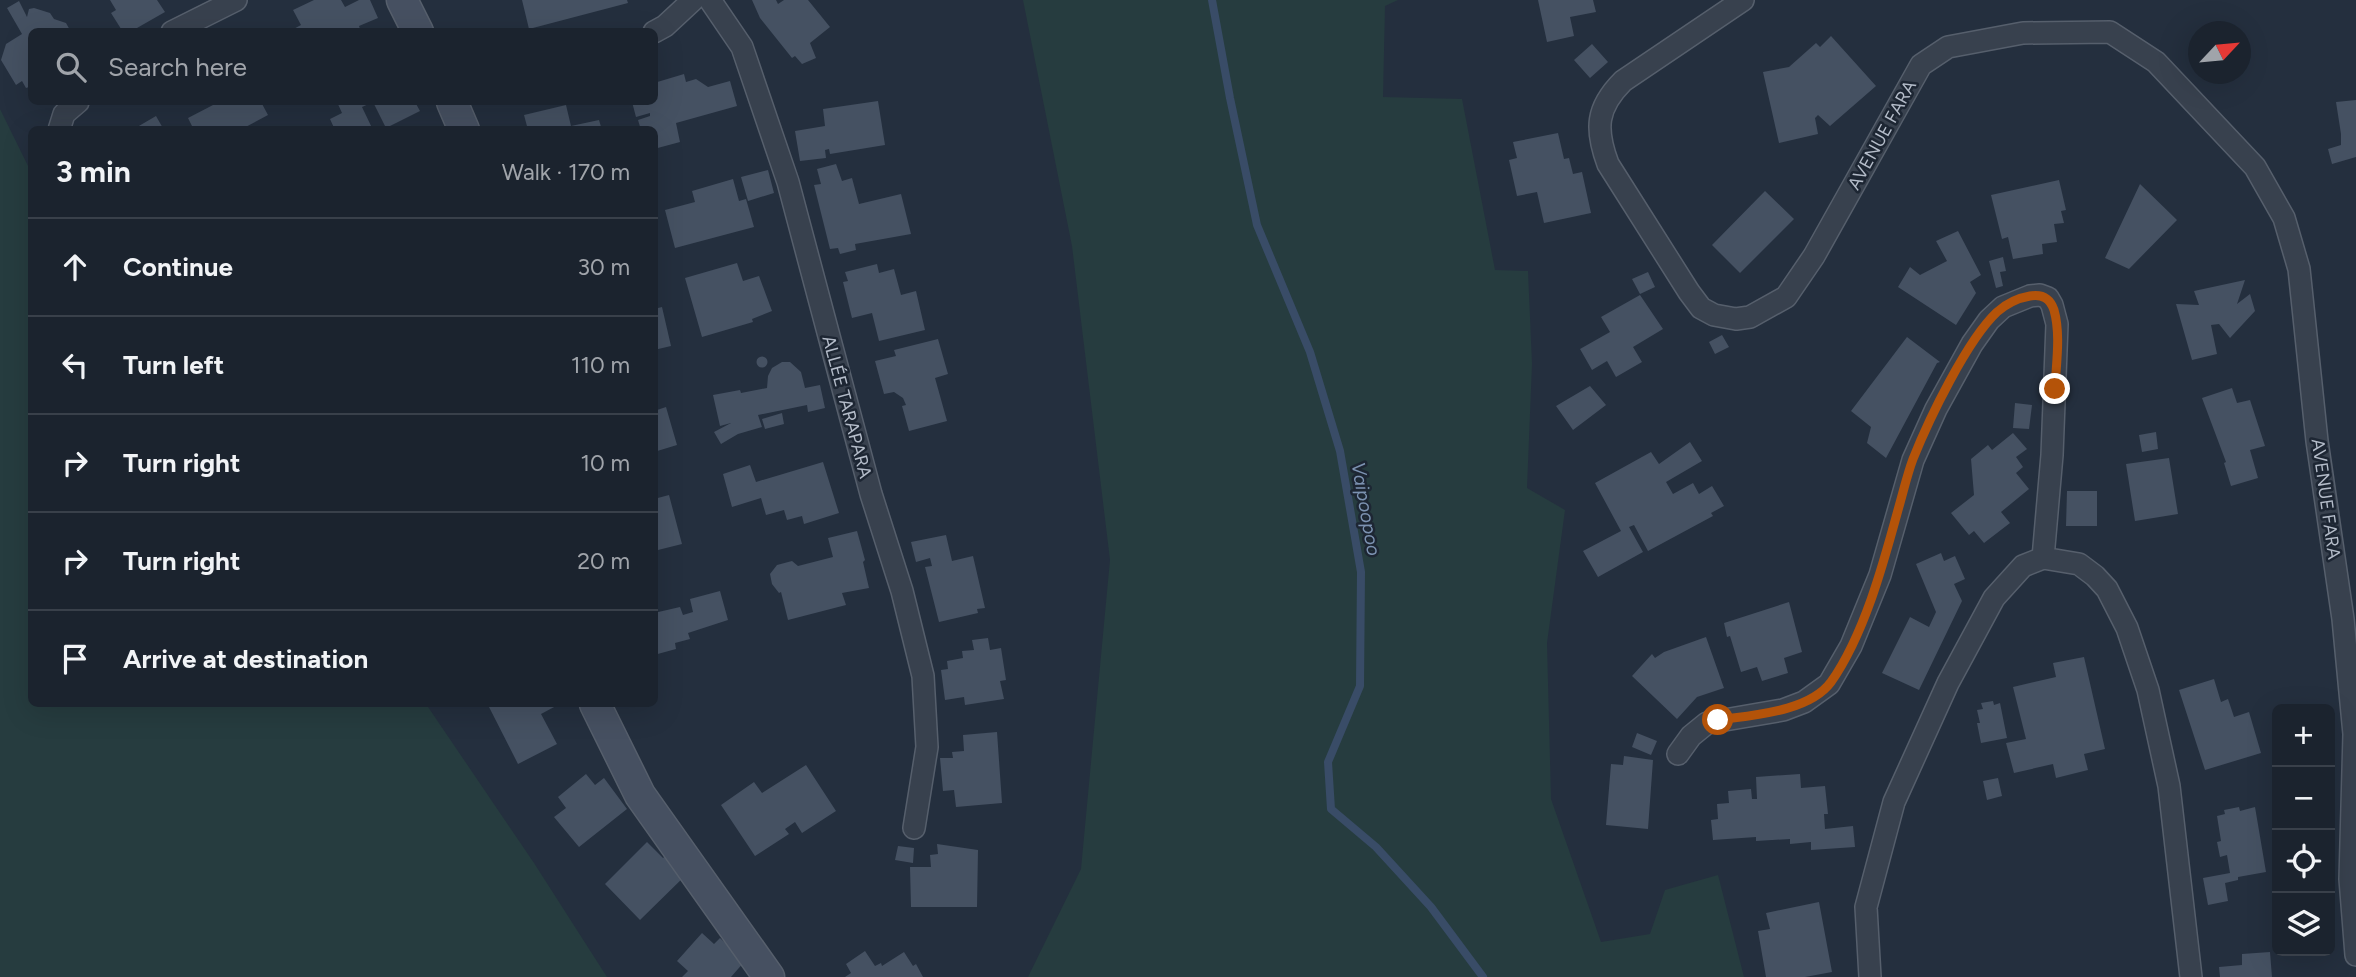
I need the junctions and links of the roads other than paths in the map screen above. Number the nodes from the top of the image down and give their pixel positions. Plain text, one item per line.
1 (236, 0) edge
2 (402, 0) edge
3 (693, 0) edge
4 (710, 0) edge
5 (1743, 0) edge
6 (180, 28) edge
7 (416, 28) edge
8 (658, 30) edge
9 (74, 105) edge
10 (453, 105) edge
11 (60, 126) edge
12 (462, 126) edge
13 (2043, 558) junction
14 (596, 707) edge
15 (1678, 754) dead end
16 (914, 828) dead end
17 (2356, 955) edge
18 (769, 977) edge
19 (1870, 977) edge
20 (2191, 977) edge

1 - 6 street
2 - 7 main road
3 - 8 street
4 - 16 street, ALLÉE TARAPARA
5 - 17 street, AVENUE FARA
9 - 11 street
10 - 12 main road
13 - 15 street
13 - 19 street
13 - 20 street
14 - 18 main road

